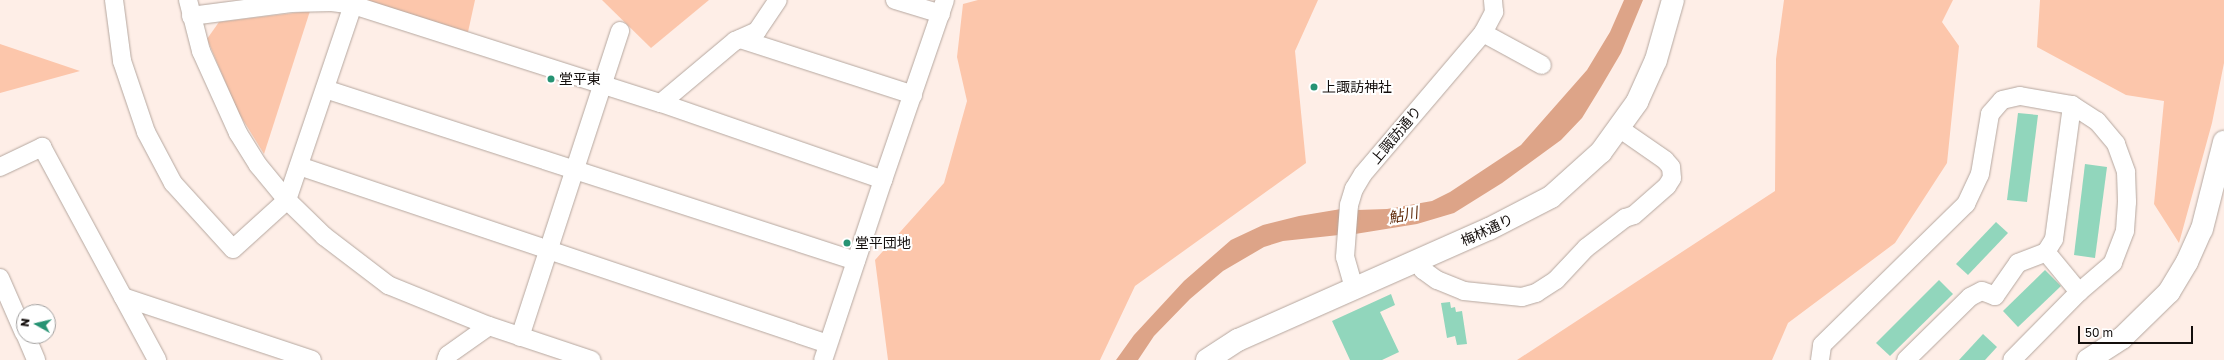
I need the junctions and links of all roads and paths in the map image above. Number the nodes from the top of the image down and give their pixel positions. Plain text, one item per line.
1 (114, 0) edge
2 (778, 0) edge
3 (895, 0) edge
4 (1493, 0) edge
5 (1673, 0) edge
6 (353, 5) junction
7 (943, 7) edge
8 (190, 8) edge
9 (620, 32) dead end
10 (1483, 33) junction
11 (740, 39) junction
12 (1542, 65) dead end
13 (603, 84) junction
14 (325, 89) junction
15 (913, 95) junction
16 (661, 103) junction
17 (2072, 105) junction
18 (1619, 128) junction
19 (2224, 142) edge
20 (0, 166) edge
21 (299, 166) junction
22 (2222, 166) edge
23 (575, 170) junction
24 (883, 180) junction
25 (287, 200) junction
26 (548, 250) junction
27 (2046, 252) junction
28 (856, 261) junction
29 (1417, 261) junction
30 (0, 278) edge
31 (1354, 288) junction
32 (2078, 292) junction
33 (123, 297) junction
34 (16, 314) edge
35 (489, 326) junction
36 (520, 337) junction
37 (29, 344) edge
38 (826, 352) edge
39 (36, 360) edge
40 (157, 360) edge
41 (312, 360) edge
42 (446, 360) edge
43 (591, 360) edge
44 (1207, 360) edge
45 (1820, 360) edge
46 (1906, 360) edge
47 (2012, 360) edge
48 (2088, 360) edge

1 - 25 street
2 - 11 street
3 - 7 street
4 - 10 street, 上諏訪通り
5 - 18 main road, 梅林通り
6 - 8 street
6 - 13 street
6 - 14 street
7 - 15 street
8 - 25 street
9 - 13 street
10 - 12 street
10 - 31 street, 上諏訪通り
11 - 15 street
11 - 16 street
13 - 16 street
13 - 23 street
14 - 21 street
14 - 23 street
15 - 24 street
16 - 24 street
17 - 27 street
17 - 32 street
17 - 45 street
18 - 29 main road, 梅林通り
18 - 29 street
19 - 22 main road
20 - 33 street
21 - 25 street
21 - 26 street
22 - 48 main road
23 - 26 street
23 - 28 street
24 - 28 street
25 - 35 street
26 - 36 street
26 - 38 street
27 - 32 street
27 - 46 street
28 - 38 street
29 - 31 main road, 梅林通り
30 - 34 street
31 - 44 main road, 梅林通り
32 - 47 street
33 - 40 street
33 - 41 street
35 - 36 street
35 - 42 street
36 - 43 street
37 - 39 street

